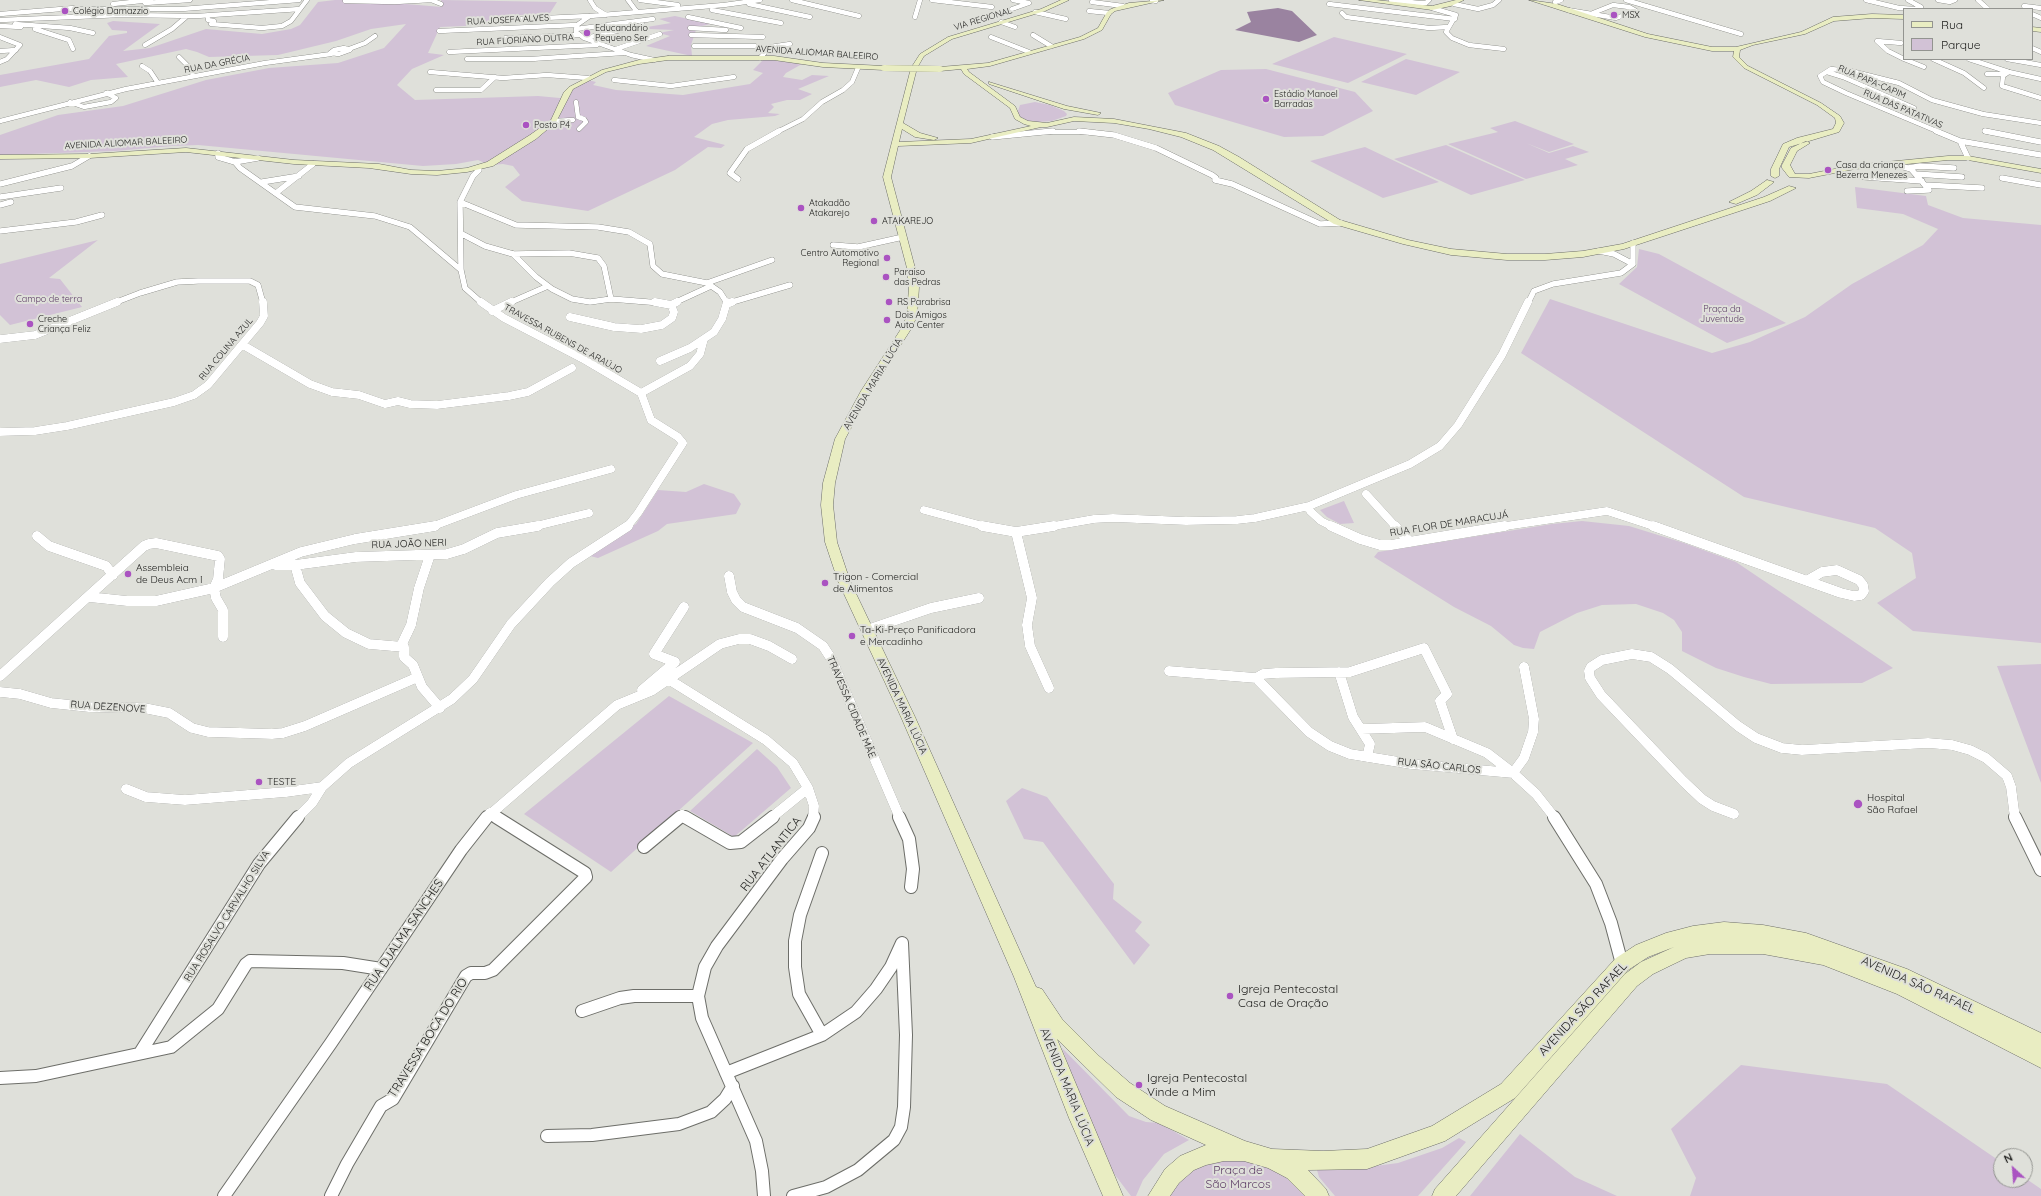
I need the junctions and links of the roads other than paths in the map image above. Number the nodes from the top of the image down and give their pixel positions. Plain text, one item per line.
1 (152, 0) edge
2 (190, 0) edge
3 (299, 0) edge
4 (307, 0) edge
5 (431, 0) edge
6 (590, 0) edge
7 (628, 0) edge
8 (640, 0) edge
9 (718, 0) edge
10 (760, 0) edge
11 (792, 0) edge
12 (920, 0) edge
13 (932, 0) edge
14 (1012, 0) edge
15 (1066, 0) edge
16 (1152, 0) edge
17 (1156, 0) edge
18 (1161, 0) edge
19 (1362, 0) edge
20 (1392, 0) edge
21 (1429, 0) edge
22 (1461, 0) edge
23 (1499, 0) edge
24 (1532, 0) edge
25 (1562, 0) edge
26 (1626, 0) edge
27 (1866, 0) edge
28 (1908, 0) edge
29 (1938, 0) edge
30 (1955, 0) edge
31 (1978, 0) edge
32 (345, 1) dead end
33 (1092, 2) dead end
34 (1556, 2) dead end
35 (742, 3) junction
36 (441, 4) dead end
37 (1329, 4) dead end
38 (1454, 4) junction
39 (1123, 6) junction
40 (2024, 6) edge
41 (992, 7) dead end
42 (300, 8) junction
43 (595, 8) junction
44 (699, 8) junction
45 (1432, 8) junction
46 (1903, 8) edge
47 (1918, 8) edge
48 (1987, 8) edge
49 (2041, 8) edge
50 (50, 9) junction
51 (69, 9) junction
52 (78, 9) junction
53 (685, 9) junction
54 (1012, 9) dead end
55 (176, 10) junction
56 (1568, 10) junction
57 (1089, 11) dead end
58 (637, 12) junction
59 (1035, 12) junction
60 (1109, 13) junction
61 (1342, 13) dead end
62 (1593, 13) junction
63 (0, 14) edge
64 (606, 15) junction
65 (176, 16) junction
66 (208, 16) junction
67 (588, 16) junction
68 (859, 16) dead end
69 (44, 17) junction
70 (186, 17) junction
71 (688, 17) junction
72 (810, 17) dead end
73 (915, 17) dead end
74 (1903, 18) edge
75 (1903, 18) edge
76 (653, 19) dead end
77 (1066, 19) dead end
78 (1455, 19) junction
79 (0, 20) edge
80 (500, 20) dead end
81 (1001, 22) junction
82 (781, 23) dead end
83 (0, 25) edge
84 (642, 25) dead end
85 (1449, 26) junction
86 (577, 27) junction
87 (1015, 27) dead end
88 (690, 28) junction
89 (439, 32) dead end
90 (93, 33) dead end
91 (660, 34) dead end
92 (1741, 34) dead end
93 (578, 35) junction
94 (691, 35) junction
95 (1033, 35) dead end
96 (375, 36) dead end
97 (0, 37) edge
98 (763, 37) dead end
99 (505, 38) dead end
100 (584, 38) junction
101 (991, 38) dead end
102 (8, 40) junction
103 (0, 41) edge
104 (1903, 43) edge
105 (145, 44) dead end
106 (602, 44) junction
107 (790, 44) dead end
108 (694, 46) junction
109 (755, 46) dead end
110 (1051, 46) junction
111 (73, 49) dead end
112 (616, 49) junction
113 (1504, 49) dead end
114 (1712, 49) junction
115 (1737, 49) junction
116 (16, 50) junction
117 (0, 51) edge
118 (449, 52) dead end
119 (1029, 52) junction
120 (629, 54) junction
121 (179, 57) dead end
122 (1736, 57) junction
123 (467, 58) dead end
124 (696, 58) junction
125 (760, 58) junction
126 (1903, 58) edge
127 (654, 60) junction
128 (1906, 60) edge
129 (1935, 60) edge
130 (1972, 60) edge
131 (2014, 60) edge
132 (0, 62) edge
133 (625, 64) junction
134 (988, 65) junction
135 (2041, 65) edge
136 (142, 66) dead end
137 (1924, 67) dead end
138 (858, 68) junction
139 (914, 68) joint
140 (966, 70) junction
141 (430, 72) dead end
142 (1824, 72) junction
143 (978, 73) junction
144 (2007, 73) junction
145 (1987, 74) dead end
146 (193, 76) junction
147 (734, 77) dead end
148 (495, 78) junction
149 (588, 78) junction
150 (2041, 79) edge
151 (614, 80) dead end
152 (158, 83) junction
153 (1984, 88) dead end
154 (436, 90) dead end
155 (106, 93) junction
156 (2041, 98) edge
157 (1040, 100) junction
158 (70, 102) junction
159 (576, 102) dead end
160 (1019, 104) junction
161 (1066, 108) junction
162 (1914, 108) dead end
163 (0, 115) edge
164 (578, 117) junction
165 (1017, 118) junction
166 (6, 119) junction
167 (1064, 120) junction
168 (0, 121) edge
169 (554, 121) junction
170 (2041, 123) edge
171 (899, 124) junction
172 (1050, 124) junction
173 (1132, 124) junction
174 (578, 129) dead end
175 (1985, 131) dead end
176 (992, 137) junction
177 (942, 139) junction
178 (1960, 141) junction
179 (894, 142) junction
180 (2041, 142) edge
181 (930, 144) junction
182 (512, 150) junction
183 (908, 151) dead end
184 (218, 153) junction
185 (2041, 155) edge
186 (89, 156) junction
187 (0, 157) edge
188 (258, 158) junction
189 (1968, 158) junction
190 (235, 162) junction
191 (313, 164) junction
192 (1892, 164) junction
193 (371, 166) junction
194 (478, 168) junction
195 (1908, 168) junction
196 (1954, 168) dead end
197 (2041, 171) edge
198 (1826, 172) junction
199 (1860, 172) dead end
200 (1916, 174) junction
201 (1794, 175) junction
202 (300, 176) junction
203 (1864, 176) junction
204 (1962, 177) dead end
205 (2002, 178) dead end
206 (738, 179) dead end
207 (1772, 179) junction
208 (262, 182) junction
209 (1802, 183) junction
210 (1924, 183) junction
211 (0, 184) edge
212 (1872, 184) dead end
213 (2041, 185) edge
214 (61, 188) dead end
215 (1792, 188) junction
216 (1982, 188) dead end
217 (1907, 191) dead end
218 (276, 193) junction
219 (0, 197) edge
220 (11, 202) dead end
221 (460, 202) junction
222 (0, 205) edge
223 (102, 215) dead end
224 (1339, 223) junction
225 (0, 231) edge
226 (462, 234) junction
227 (903, 237) junction
228 (1634, 243) junction
229 (833, 245) dead end
230 (1599, 251) junction
231 (514, 254) junction
232 (772, 260) dead end
233 (1633, 264) junction
234 (461, 270) junction
235 (709, 284) junction
236 (790, 285) dead end
237 (548, 286) junction
238 (611, 299) junction
239 (727, 304) junction
240 (671, 305) junction
241 (492, 311) junction
242 (570, 317) dead end
243 (0, 339) edge
244 (704, 339) junction
245 (243, 345) junction
246 (660, 361) dead end
247 (572, 368) dead end
248 (641, 393) junction
249 (0, 432) edge
250 (611, 469) dead end
251 (1366, 494) dead end
252 (1309, 506) junction
253 (924, 510) dead end
254 (589, 513) dead end
255 (1016, 532) junction
256 (37, 536) dead end
257 (1410, 542) junction
258 (430, 555) junction
259 (274, 565) junction
260 (295, 565) junction
261 (113, 575) junction
262 (729, 576) dead end
263 (1808, 580) junction
264 (214, 588) junction
265 (89, 597) junction
266 (979, 598) dead end
267 (684, 607) dead end
268 (867, 630) junction
269 (223, 637) dead end
270 (400, 646) junction
271 (792, 660) dead end
272 (1524, 667) dead end
273 (1169, 671) dead end
274 (1339, 672) junction
275 (0, 676) edge
276 (1259, 676) junction
277 (418, 678) junction
278 (668, 679) junction
279 (1049, 688) dead end
280 (0, 692) edge
281 (617, 705) junction
282 (440, 708) junction
283 (1362, 729) junction
284 (1452, 739) junction
285 (1367, 757) junction
286 (1513, 773) junction
287 (322, 787) junction
288 (808, 788) junction
289 (126, 789) dead end
290 (490, 813) junction
291 (1734, 814) dead end
292 (644, 847) dead end
293 (822, 853) dead end
294 (2041, 870) edge
295 (911, 887) dead end
296 (1622, 964) junction
297 (381, 969) junction
298 (1023, 977) junction
299 (698, 996) junction
300 (582, 1011) dead end
301 (822, 1035) junction
302 (2041, 1042) edge
303 (140, 1053) junction
304 (2041, 1059) edge
305 (726, 1073) junction
306 (0, 1078) edge
307 (733, 1086) junction
308 (547, 1136) dead end
309 (1244, 1151) junction
310 (1272, 1158) junction
311 (1111, 1194) edge
312 (224, 1196) edge
313 (331, 1196) edge
314 (764, 1196) edge
315 (793, 1196) edge
316 (1158, 1196) edge
317 (1318, 1196) edge
318 (1442, 1196) edge

1 - 51 street
2 - 52 street
3 - 55 street
4 - 42 street
5 - 32 street
5 - 36 street
6 - 43 street
7 - 58 street
8 - 44 street
9 - 35 street
10 - 35 street
11 - 68 street
12 - 73 street
13 - 41 street
14 - 54 street
15 - 59 main road, VIA REGIONAL
16 - 17 street
17 - 18 main road
17 - 39 main road
19 - 45 main road
20 - 21 street
22 - 38 main road
23 - 38 street
24 - 56 main road
25 - 34 street
26 - 92 street
27 - 46 street
28 - 47 street
29 - 30 street
31 - 48 street
33 - 39 street
35 - 44 street
35 - 72 street
37 - 78 street
38 - 45 main road
39 - 60 main road
40 - 49 street
42 - 66 street
42 - 66 street
43 - 64 street
43 - 67 street
44 - 53 street
44 - 82 street
45 - 78 street
50 - 51 street
50 - 63 street
50 - 69 street
51 - 52 street
52 - 55 street
53 - 58 street
53 - 71 street
55 - 65 street
56 - 62 street
56 - 114 main road
57 - 60 street
58 - 64 street
59 - 77 street
59 - 81 main road, VIA REGIONAL
60 - 110 main road
61 - 85 street
62 - 62 street
64 - 67 street
65 - 69 street
65 - 70 street
66 - 70 street
67 - 80 street
67 - 86 street
69 - 79 street
70 - 105 street
71 - 88 street
71 - 88 street
74 - 115 main road
75 - 201 main road
76 - 86 street, RUA JOSEFA ALVES
78 - 85 street
81 - 87 street
81 - 139 main road, VIA REGIONAL
83 - 90 street
83 - 111 street
84 - 100 street
85 - 113 street
86 - 89 street, RUA JOSEFA ALVES
86 - 93 street
88 - 94 street
91 - 112 street
93 - 99 street
93 - 100 street
94 - 98 street
94 - 108 street
95 - 110 street
96 - 146 street, RUA DA GRÉCIA
97 - 102 street
100 - 106 street
101 - 119 street
102 - 103 street
102 - 116 street
104 - 126 street
106 - 112 street
106 - 118 street, RUA FLORIANO DUTRA
107 - 125 street
108 - 109 street
108 - 124 street
110 - 119 main road
112 - 120 street
114 - 115 main road
114 - 122 main road
115 - 122 main road
116 - 117 street
116 - 132 street
119 - 134 main road
120 - 123 street
120 - 127 street
120 - 133 street
121 - 146 street
122 - 207 main road
124 - 125 main road, AVENIDA ALIOMAR BALEEIRO
124 - 127 main road, AVENIDA ALIOMAR BALEEIRO
125 - 138 main road, AVENIDA ALIOMAR BALEEIRO
127 - 133 main road, AVENIDA ALIOMAR BALEEIRO
128 - 137 street
129 - 153 street
130 - 144 street
131 - 135 street
133 - 149 main road, AVENIDA ALIOMAR BALEEIRO
134 - 140 main road
134 - 143 main road
136 - 152 street
138 - 140 main road, AVENIDA ALIOMAR BALEEIRO, bridge
138 - 206 street
139 - 171 main road, AVENIDA MARIA LÚCIA
140 - 143 main road
140 - 160 main road
141 - 148 street
142 - 162 street, RUA PAPA-CAPIM
142 - 170 street
142 - 178 street, RUA DAS PATATIVAS
143 - 157 main road
144 - 145 street
144 - 150 street
144 - 156 street
146 - 152 street, RUA DA GRÉCIA
147 - 151 street
148 - 149 street
148 - 154 street
149 - 169 main road, AVENIDA ALIOMAR BALEEIRO
152 - 155 street, RUA DA GRÉCIA
155 - 158 street, RUA DA GRÉCIA
155 - 158 street, RUA DA GRÉCIA
157 - 160 main road
157 - 161 main road
158 - 166 street, RUA DA GRÉCIA
159 - 164 street
160 - 165 main road
161 - 167 main road
161 - 207 main road
163 - 166 street
164 - 169 street
164 - 174 street
165 - 172 main road
165 - 177 main road
166 - 168 street, RUA DA GRÉCIA
167 - 172 main road
167 - 173 main road
169 - 182 main road, AVENIDA ALIOMAR BALEEIRO
171 - 177 main road
171 - 179 main road, AVENIDA MARIA LÚCIA
172 - 173 main road
172 - 176 main road
173 - 224 main road
175 - 180 street
176 - 181 main road
176 - 224 street
177 - 179 main road
178 - 185 street, RUA DAS PATATIVAS
178 - 189 street
179 - 181 main road
179 - 227 main road, AVENIDA MARIA LÚCIA
181 - 183 main road
182 - 193 main road, AVENIDA ALIOMAR BALEEIRO
182 - 194 main road, AVENIDA ALIOMAR BALEEIRO
184 - 186 main road, AVENIDA ALIOMAR BALEEIRO
184 - 188 main road, AVENIDA ALIOMAR BALEEIRO
184 - 190 street
186 - 187 main road, AVENIDA ALIOMAR BALEEIRO
186 - 211 street
188 - 190 street
188 - 191 main road, AVENIDA ALIOMAR BALEEIRO
189 - 192 main road
189 - 197 main road
190 - 208 street
191 - 193 main road, AVENIDA ALIOMAR BALEEIRO
191 - 202 street
192 - 195 street
192 - 198 main road
193 - 194 main road, AVENIDA ALIOMAR BALEEIRO
194 - 221 street, TRAVESSA RUBENS DE ARAÚJO
195 - 196 street
195 - 200 street
198 - 201 main road
198 - 209 main road
199 - 203 street
200 - 204 street
200 - 210 street
201 - 207 main road
201 - 209 main road
202 - 208 street
202 - 218 street
203 - 210 street
203 - 212 street
205 - 213 street
207 - 215 main road
208 - 218 street
209 - 215 main road
210 - 216 street
210 - 217 street
214 - 219 street
215 - 228 main road
218 - 234 street
220 - 222 street
221 - 226 street, TRAVESSA RUBENS DE ARAÚJO
221 - 235 street
223 - 225 street
224 - 230 main road
226 - 231 street
226 - 234 street, TRAVESSA RUBENS DE ARAÚJO
227 - 229 street
227 - 268 main road, AVENIDA MARIA LÚCIA
228 - 230 main road
228 - 233 street
230 - 233 street
231 - 237 street
231 - 238 street
232 - 235 street
233 - 252 street
234 - 241 street, TRAVESSA RUBENS DE ARAÚJO
235 - 239 street
235 - 240 street
236 - 239 street
237 - 238 street
237 - 241 street
238 - 240 street
239 - 244 street
240 - 242 street
241 - 248 street, TRAVESSA RUBENS DE ARAÚJO
243 - 245 street, RUA COLINA AZUL
244 - 246 street
244 - 248 street
245 - 247 street
245 - 249 street, RUA COLINA AZUL
248 - 282 street, RUA ROSALVO CARVALHO SILVA
250 - 259 street
251 - 257 street
252 - 255 street
252 - 257 street, RUA FLOR DE MARACUJÁ
253 - 255 street
254 - 258 street, RUA JOÃO NERI
255 - 279 street
256 - 261 street
257 - 263 street, RUA FLOR DE MARACUJÁ
258 - 260 street, RUA JOÃO NERI
258 - 270 street
259 - 260 street, RUA JOÃO NERI
259 - 264 street
260 - 270 street
261 - 264 street
261 - 265 street
262 - 295 street, TRAVESSA CIDADE MÃE
263 - 263 street, RUA FLOR DE MARACUJÁ
264 - 265 street
264 - 269 street
265 - 275 street
266 - 268 street
267 - 281 street, RUA DJALMA SANCHES
268 - 298 main road, AVENIDA MARIA LÚCIA
270 - 277 street
271 - 278 street, RUA DJALMA SANCHES
272 - 286 street
273 - 276 street
274 - 276 street
274 - 283 street
274 - 284 street
276 - 285 street, RUA SÃO CARLOS
277 - 280 street, RUA DEZENOVE
277 - 282 street
278 - 281 street, RUA DJALMA SANCHES
278 - 288 street, RUA ATLANTICA
281 - 290 street, RUA DJALMA SANCHES
282 - 287 street, RUA ROSALVO CARVALHO SILVA
283 - 284 street
283 - 285 street
284 - 286 street
285 - 286 street, RUA SÃO CARLOS
286 - 296 street
287 - 289 street
287 - 303 street, RUA ROSALVO CARVALHO SILVA
288 - 292 street
288 - 299 street, RUA ATLANTICA
290 - 297 street, RUA DJALMA SANCHES
290 - 313 street, TRAVESSA BOCA DO RIO
291 - 294 street
293 - 301 street
296 - 302 main road, AVENIDA SÃO RAFAEL
296 - 310 main road, AVENIDA SÃO RAFAEL
297 - 303 street
297 - 312 street, RUA DJALMA SANCHES
298 - 309 main road, AVENIDA MARIA LÚCIA
298 - 311 main road, AVENIDA MARIA LÚCIA
299 - 300 street
299 - 305 street, RUA ATLANTICA
301 - 305 street
301 - 315 street
303 - 306 street
304 - 318 main road, AVENIDA SÃO RAFAEL
305 - 307 street, RUA ATLANTICA
307 - 308 street
307 - 314 street, RUA ATLANTICA
309 - 310 main road
309 - 316 main road
310 - 317 main road

